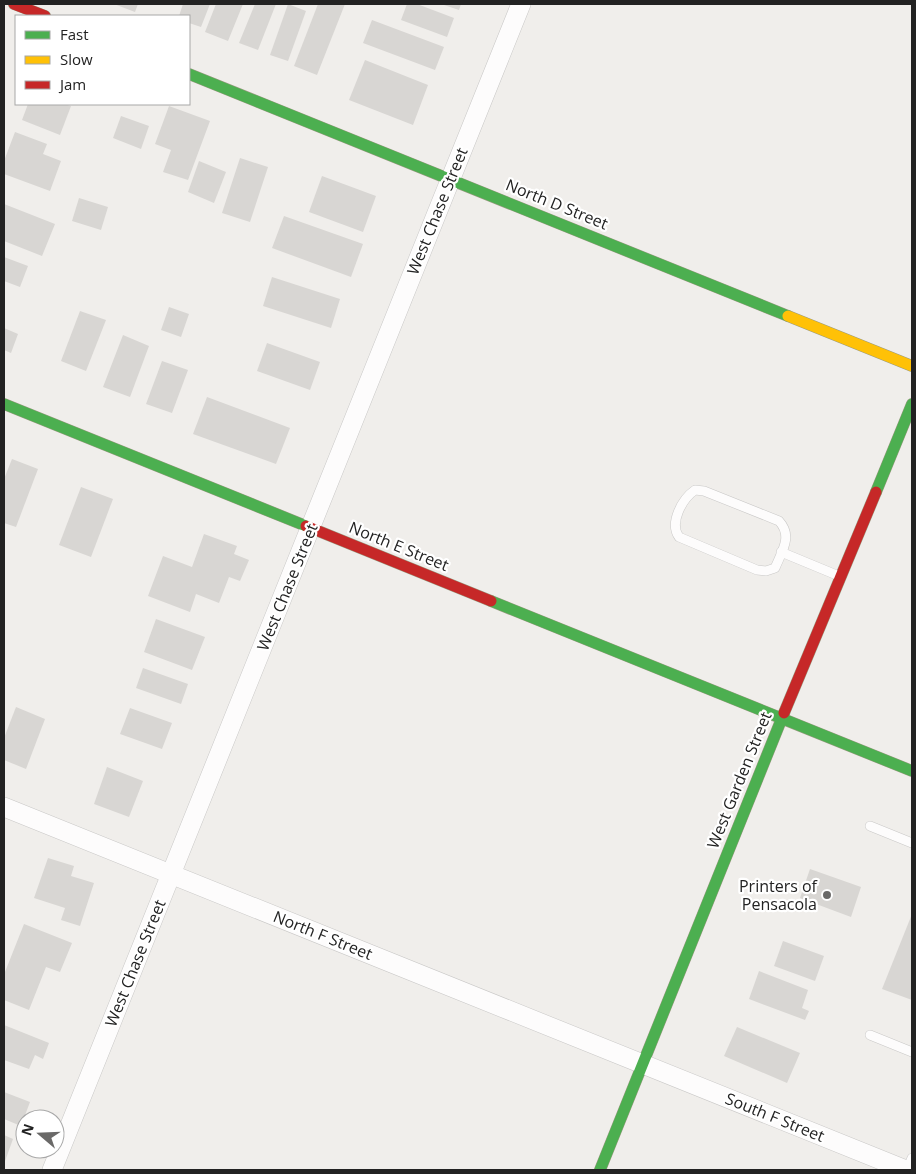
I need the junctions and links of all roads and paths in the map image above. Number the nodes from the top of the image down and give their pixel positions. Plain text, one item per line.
1 (7, 4) edge
2 (14, 4) edge
3 (521, 4) edge
4 (4, 11) edge
5 (42, 15) edge
6 (190, 74) edge
7 (450, 178) junction
8 (912, 366) edge
9 (4, 404) edge
10 (912, 404) edge
11 (311, 527) junction
12 (781, 552) junction
13 (840, 577) junction
14 (782, 718) junction
15 (912, 771) edge
16 (4, 807) edge
17 (870, 826) dead end
18 (912, 844) edge
19 (171, 874) junction
20 (870, 1034) dead end
21 (912, 1052) edge
22 (643, 1064) junction
23 (912, 1158) edge
24 (52, 1170) edge
25 (600, 1170) edge
26 (907, 1170) edge

1 - 4 street
2 - 5 street
3 - 7 street, West Chase Street
6 - 7 street, North D Street
7 - 8 street, North D Street
7 - 11 street, West Chase Street
9 - 11 street, North E Street
10 - 13 street, West Garden Street
11 - 14 street, North E Street
11 - 19 street, West Chase Street
12 - 12 lane
12 - 13 lane
13 - 14 street, West Garden Street
14 - 15 street, North E Street
14 - 22 street, West Garden Street
16 - 19 street, North F Street
17 - 18 lane
19 - 22 street, North F Street
19 - 24 street, West Chase Street
20 - 21 lane
22 - 25 street, West Garden Street
22 - 26 street, South F Street
23 - 26 lane

